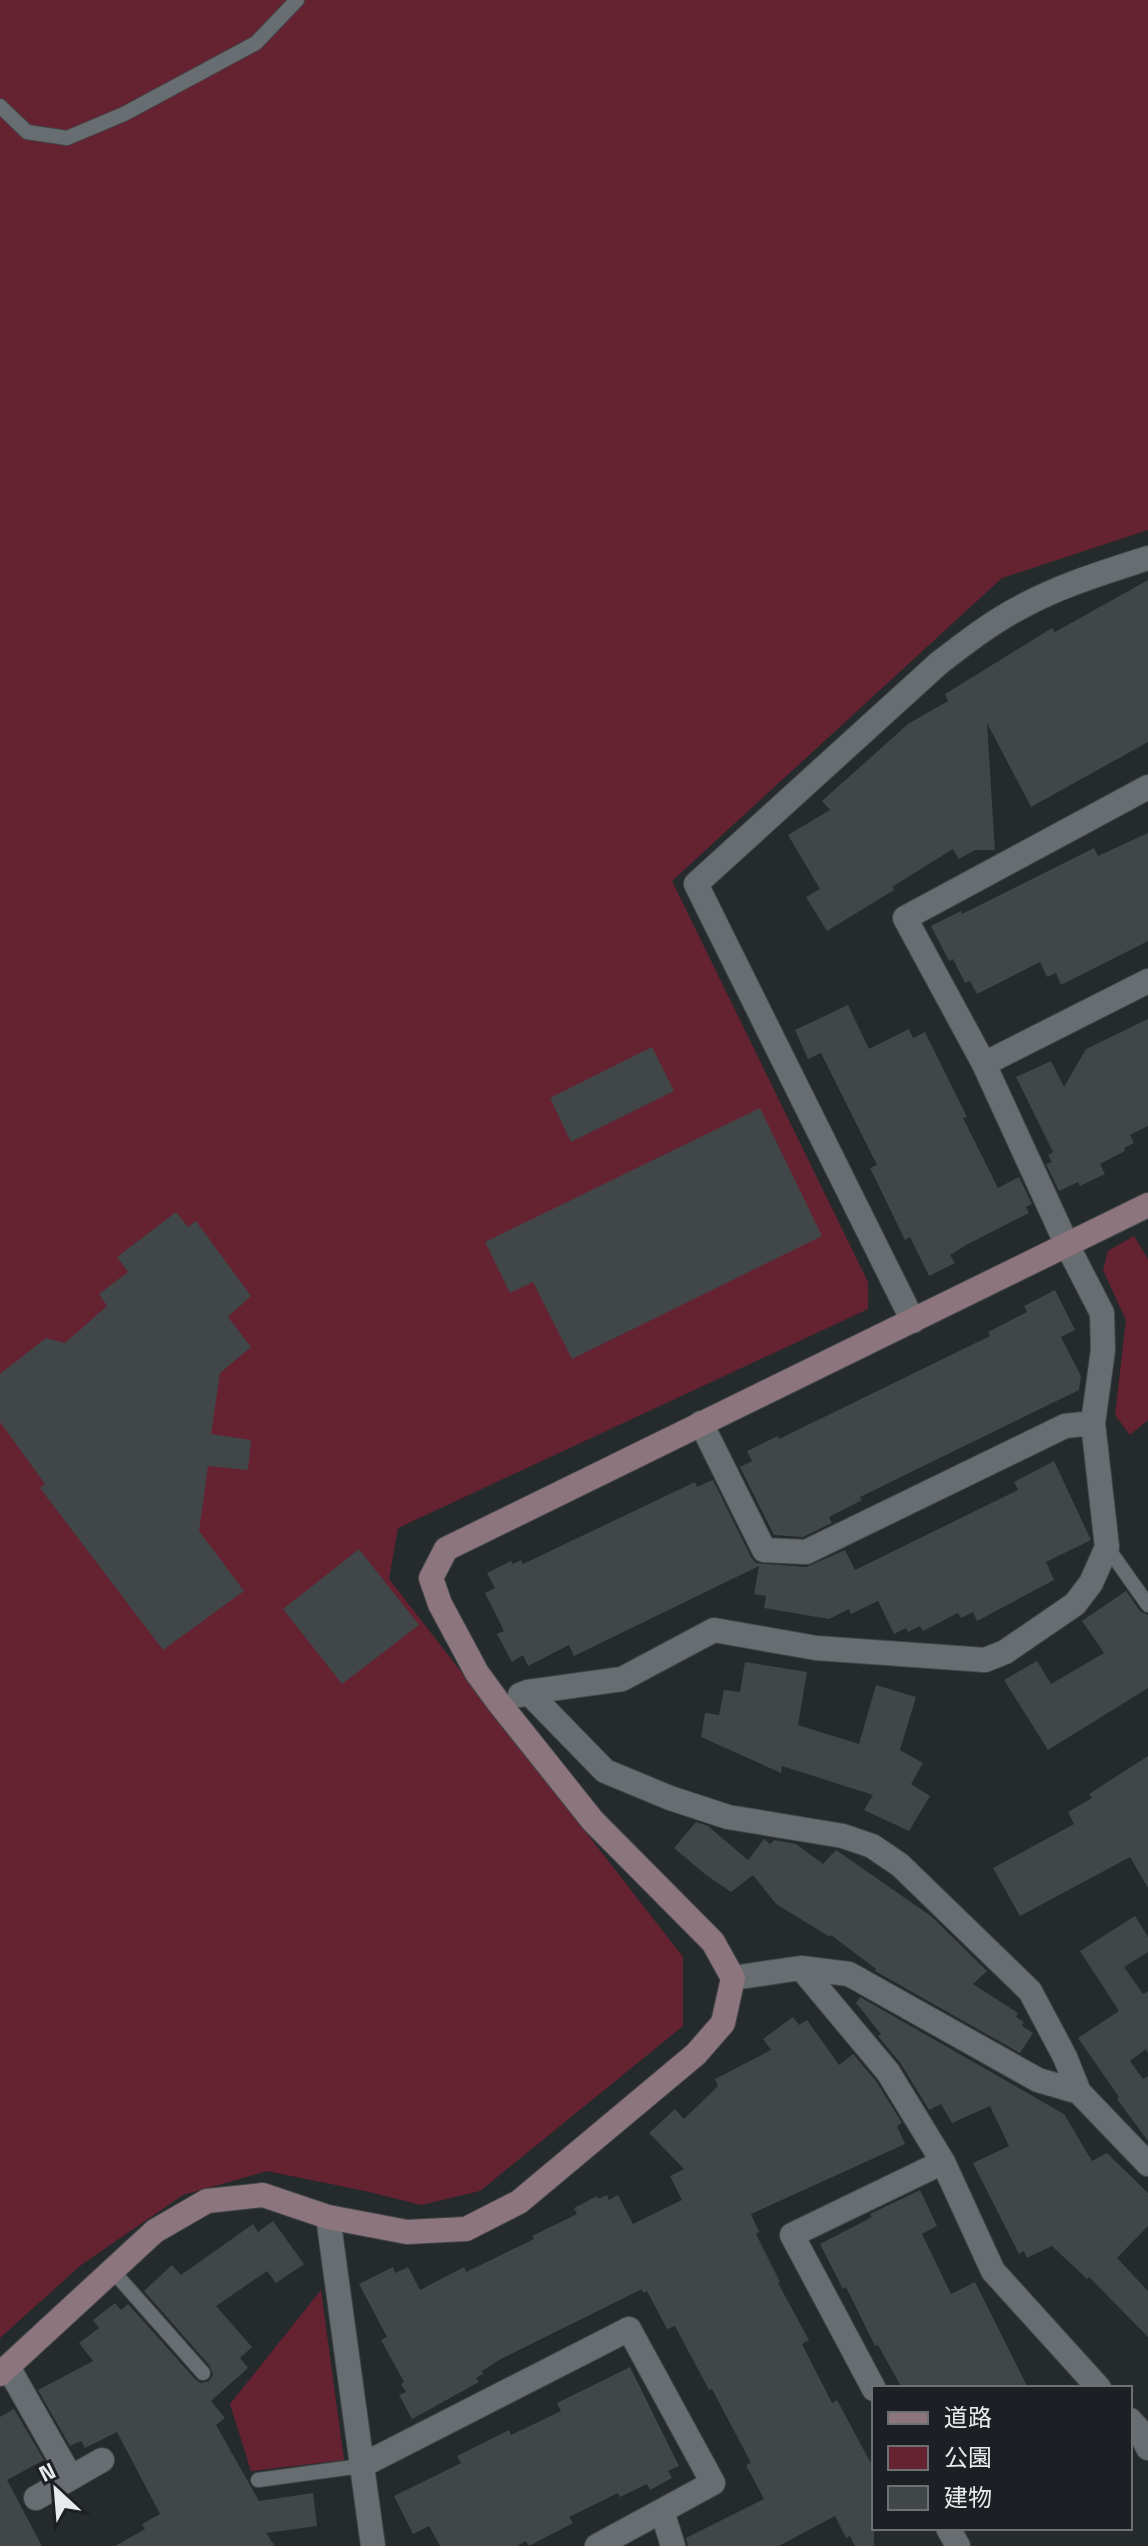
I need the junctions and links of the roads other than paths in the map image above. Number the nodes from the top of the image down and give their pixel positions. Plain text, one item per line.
1 (297, 0) edge
2 (0, 106) edge
3 (1148, 558) edge
4 (1148, 787) edge
5 (1148, 981) edge
6 (984, 1064) junction
7 (1148, 1205) edge
8 (1067, 1245) junction
9 (913, 1321) junction
10 (701, 1423) junction
11 (1093, 1423) junction
12 (1107, 1547) junction
13 (1148, 1605) edge
14 (528, 1692) junction
15 (499, 1703) junction
16 (801, 1968) junction
17 (733, 1978) junction
18 (1079, 2092) junction
19 (943, 2162) junction
20 (1148, 2164) edge
21 (328, 2217) junction
22 (112, 2270) junction
23 (4, 2370) edge
24 (203, 2373) dead end
25 (872, 2386) edge
26 (1097, 2386) edge
27 (1132, 2422) edge
28 (1148, 2448) edge
29 (102, 2460) dead end
30 (361, 2466) junction
31 (71, 2478) junction
32 (258, 2480) dead end
33 (36, 2498) dead end
34 (662, 2511) junction
35 (373, 2546) edge
36 (597, 2546) edge
37 (673, 2546) edge

1 - 2 lane
3 - 9 street
4 - 6 street
5 - 6 street
6 - 8 street
7 - 8 street
8 - 9 street
8 - 11 street
9 - 10 street
10 - 11 street
10 - 15 street
11 - 12 street
12 - 13 lane
12 - 14 street
14 - 15 street
14 - 18 street
15 - 17 street
16 - 17 street
16 - 18 street
16 - 19 street
17 - 21 street
18 - 20 street
19 - 25 street
19 - 26 street
21 - 22 street
21 - 30 street
22 - 23 street
22 - 24 lane
23 - 31 street
27 - 28 street
29 - 31 street
30 - 32 lane
30 - 34 street
30 - 35 street
31 - 33 street
34 - 36 street
34 - 37 street

